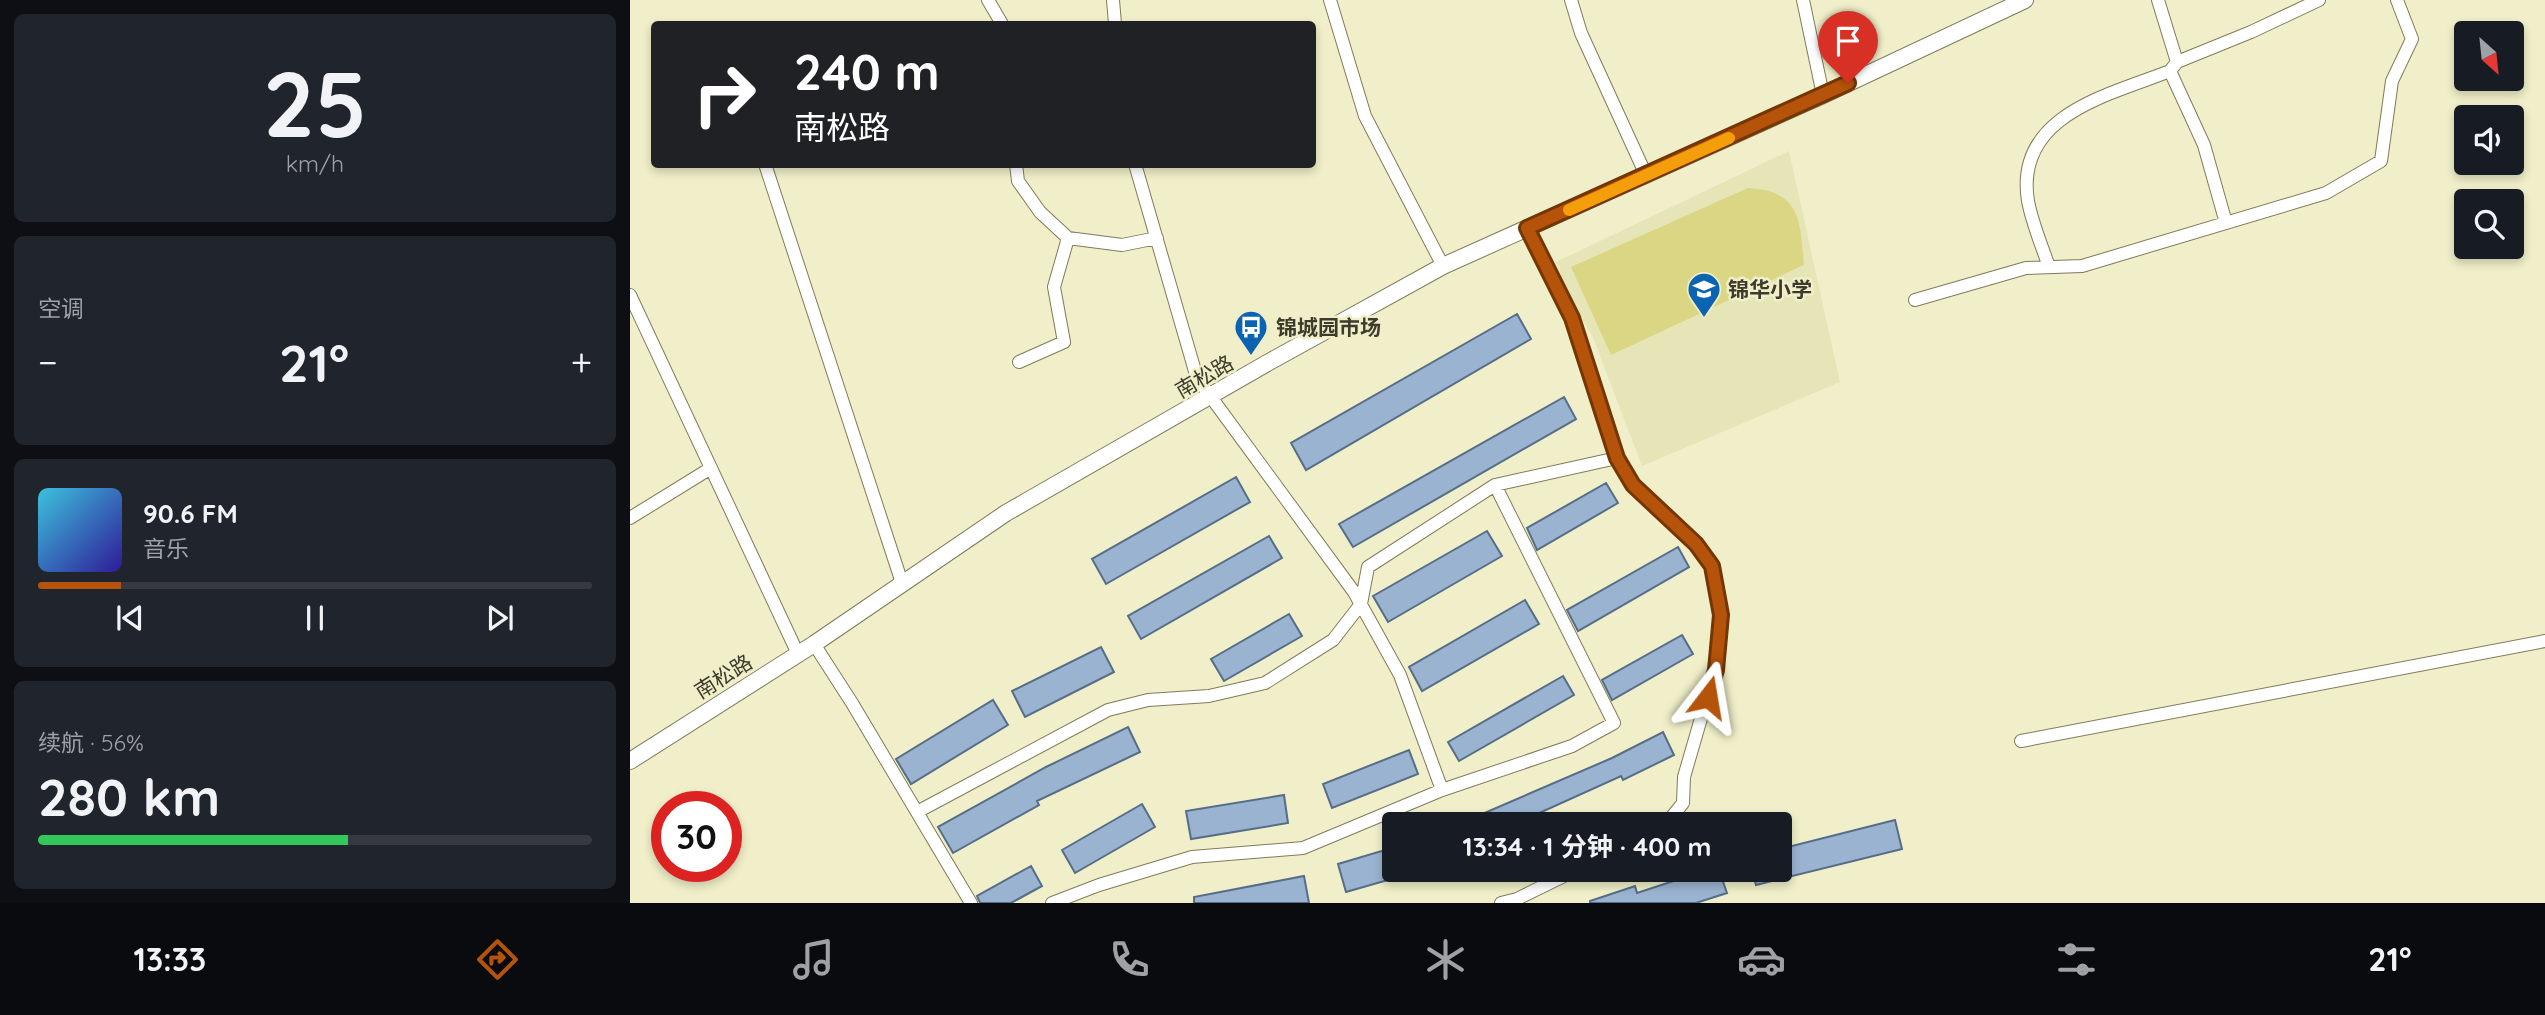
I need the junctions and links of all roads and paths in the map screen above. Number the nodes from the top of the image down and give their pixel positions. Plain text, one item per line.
1 (988, 0) edge
2 (1113, 0) edge
3 (1330, 0) edge
4 (1571, 0) edge
5 (1803, 0) edge
6 (2025, 0) edge
7 (2158, 0) edge
8 (2319, 0) edge
9 (2398, 0) edge
10 (1000, 21) edge
11 (1115, 21) edge
12 (2174, 66) junction
13 (1823, 95) junction
14 (766, 168) edge
15 (1016, 168) edge
16 (1137, 168) edge
17 (1646, 175) junction
18 (2226, 223) junction
19 (1527, 228) junction
20 (1068, 238) junction
21 (1157, 238) junction
22 (1443, 266) junction
23 (2049, 267) junction
24 (630, 295) edge
25 (1915, 300) dead end
26 (1020, 362) dead end
27 (1210, 397) junction
28 (1617, 458) junction
29 (711, 468) junction
30 (1495, 485) junction
31 (630, 517) edge
32 (902, 583) junction
33 (1361, 604) junction
34 (2545, 641) edge
35 (814, 644) junction
36 (798, 654) junction
37 (2021, 741) dead end
38 (630, 761) edge
39 (1442, 790) junction
40 (917, 812) junction
41 (1676, 812) edge
42 (1554, 882) edge
43 (1518, 901) edge
44 (971, 903) edge
45 (1052, 903) edge
46 (1501, 903) edge

1 - 10 street
2 - 11 street
3 - 22 street
4 - 17 street
5 - 13 street
6 - 13 street, 南松路
7 - 12 street
8 - 12 street
9 - 18 street
12 - 18 street
12 - 23 street
13 - 17 street, 南松路
14 - 32 street
15 - 20 street
16 - 21 street
17 - 19 street, 南松路
18 - 23 street
19 - 22 street, 南松路
19 - 28 street
20 - 21 street
20 - 26 street
21 - 27 street
22 - 27 street, 南松路
23 - 25 street
24 - 29 street
27 - 32 street, 南松路
27 - 33 street
28 - 30 street
28 - 41 street
29 - 31 street
29 - 36 street
30 - 33 street
30 - 39 street
32 - 35 street, 南松路
33 - 39 street
33 - 40 street
34 - 37 street
35 - 36 street, 南松路
35 - 40 street
36 - 38 street, 南松路
39 - 45 street
40 - 44 street
42 - 43 street
43 - 46 street

